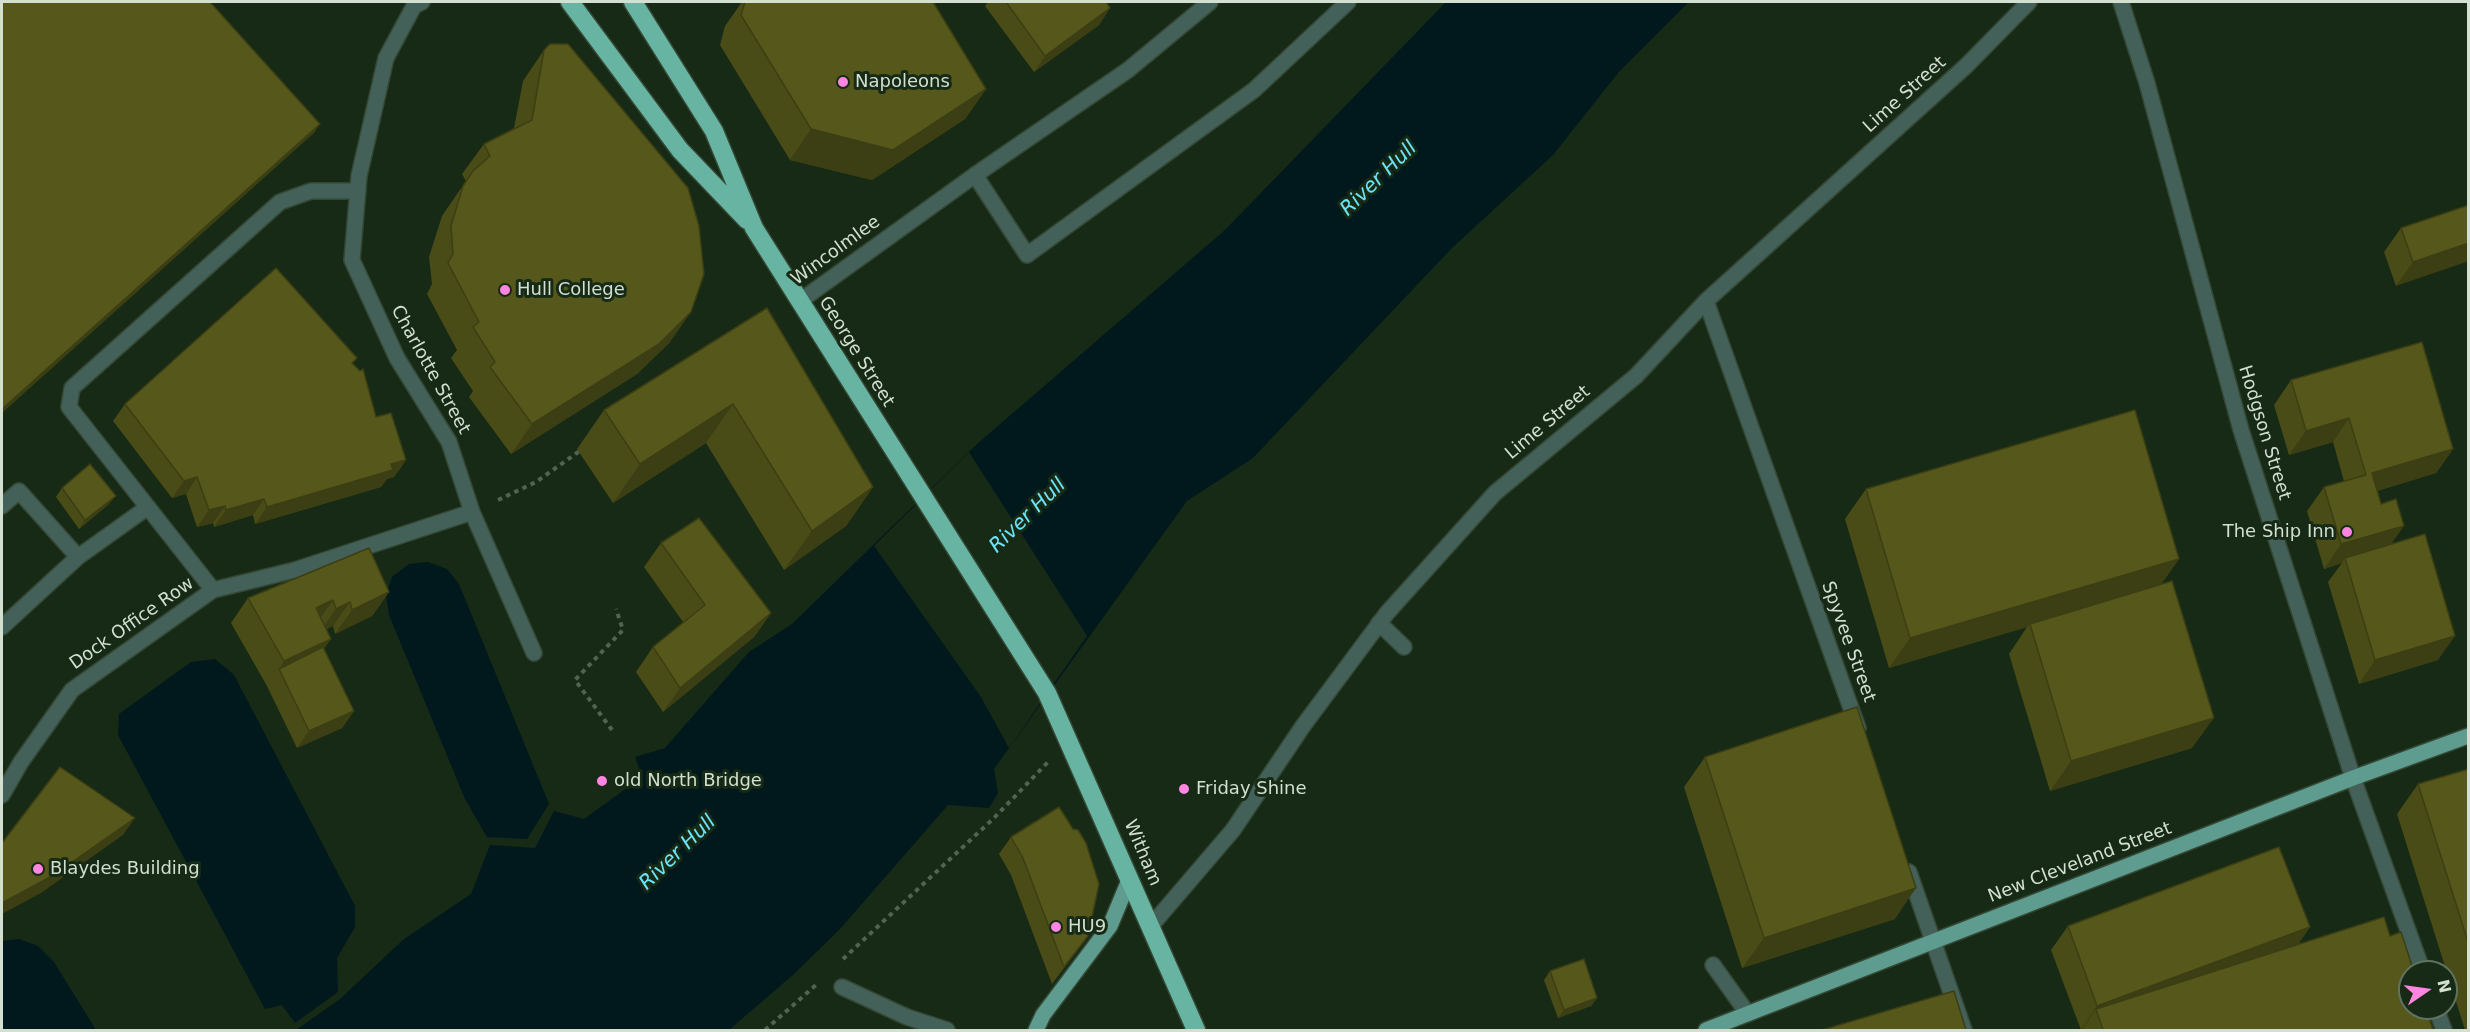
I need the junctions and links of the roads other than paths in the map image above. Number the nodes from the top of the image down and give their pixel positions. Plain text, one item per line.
1 (570, 2) edge
2 (633, 2) edge
3 (1210, 2) edge
4 (1348, 2) edge
5 (2029, 2) edge
6 (2121, 2) edge
7 (416, 3) edge
8 (975, 175) junction
9 (358, 191) junction
10 (754, 228) junction
11 (800, 301) junction
12 (1706, 301) junction
13 (2, 507) edge
14 (148, 507) junction
15 (472, 512) junction
16 (78, 557) junction
17 (213, 590) junction
18 (1379, 623) junction
19 (2, 627) edge
20 (1404, 647) dead end
21 (534, 652) dead end
22 (1047, 693) joint
23 (2469, 736) edge
24 (1861, 739) edge
25 (2353, 778) junction
26 (2, 795) edge
27 (1905, 862) edge
28 (1130, 878) junction
29 (1150, 927) junction
30 (1933, 941) junction
31 (2419, 960) edge
32 (1713, 965) dead end
33 (842, 987) dead end
34 (1748, 1014) junction
35 (947, 1030) edge
36 (1036, 1030) edge
37 (1196, 1030) edge
38 (1706, 1030) edge
39 (1964, 1030) edge

1 - 10 highway, George Street
2 - 10 highway, George Street
3 - 8 street, Wincolmlee
4 - 8 street
5 - 12 street, Lime Street
6 - 25 street, Hodgson Street
7 - 9 street, Charlotte Street
8 - 11 street, Wincolmlee
9 - 14 street
9 - 15 street, Charlotte Street
10 - 11 highway, George Street
11 - 22 highway, George Street
12 - 18 street, Lime Street
12 - 24 street, Spyvee Street
13 - 16 street
14 - 16 street
14 - 17 street
15 - 17 street, Dock Office Row
15 - 21 street, Charlotte Street
16 - 19 street
17 - 26 street, Dock Office Row
18 - 20 street
18 - 29 street, Lime Street
22 - 28 highway, Witham
23 - 25 main road, New Cleveland Street
25 - 30 main road, New Cleveland Street
25 - 31 street, Hodgson Street
27 - 30 street
28 - 29 highway, Witham
28 - 36 main road
29 - 37 highway, Witham
30 - 34 main road, New Cleveland Street
30 - 39 street
32 - 34 street
33 - 35 street
34 - 38 main road, New Cleveland Street

